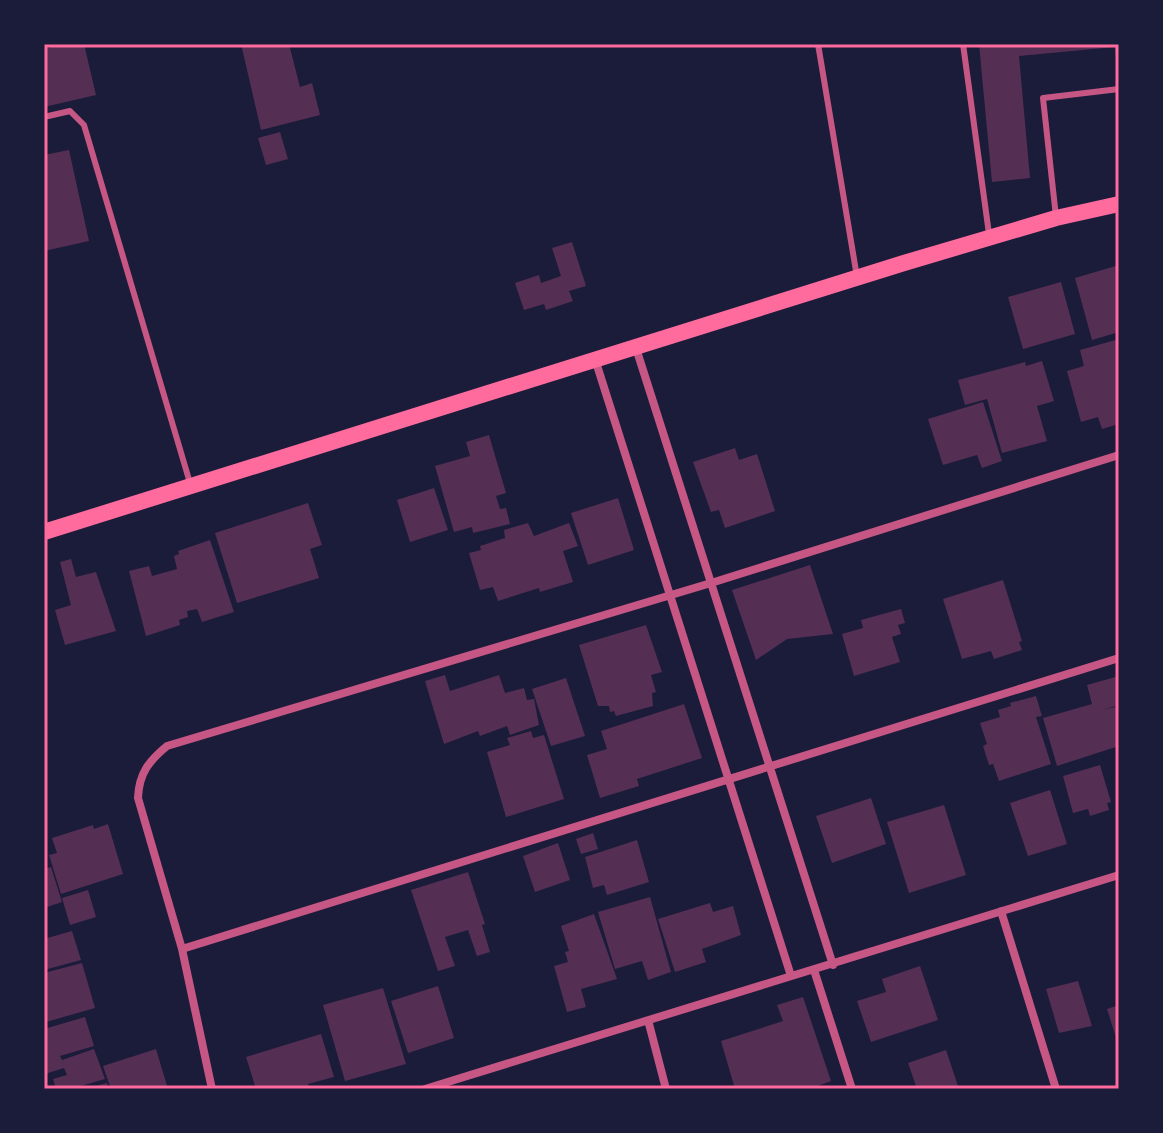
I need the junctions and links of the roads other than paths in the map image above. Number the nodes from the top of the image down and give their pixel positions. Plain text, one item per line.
1 (818, 44) edge
2 (963, 44) edge
3 (1119, 89) edge
4 (44, 117) edge
5 (1119, 204) edge
6 (1056, 218) junction
7 (989, 238) junction
8 (857, 277) junction
9 (635, 345) junction
10 (595, 358) junction
11 (1119, 455) edge
12 (191, 488) junction
13 (44, 532) edge
14 (711, 583) junction
15 (670, 594) junction
16 (1119, 658) edge
17 (770, 768) junction
18 (729, 781) junction
19 (1119, 875) edge
20 (1001, 911) junction
21 (182, 949) junction
22 (833, 965) junction
23 (814, 970) junction
24 (791, 976) junction
25 (648, 1020) junction
26 (448, 1086) edge
27 (212, 1089) edge
28 (425, 1089) edge
29 (666, 1089) edge
30 (852, 1089) edge
31 (1056, 1089) edge

1 - 8 lane
2 - 7 lane
3 - 6 lane
4 - 12 lane
5 - 6 main road
6 - 7 main road
7 - 8 main road
8 - 9 main road
9 - 10 main road
9 - 14 street
10 - 12 main road
10 - 15 street
11 - 14 street
12 - 13 main road
14 - 15 street
14 - 17 street
15 - 18 street
15 - 21 street
16 - 17 street
17 - 18 street
17 - 22 street
18 - 21 street
18 - 24 street
19 - 20 street
20 - 22 street
20 - 31 street
21 - 27 street
22 - 23 street
23 - 24 street
23 - 30 street
24 - 25 street
25 - 26 street
25 - 29 street
26 - 28 street

